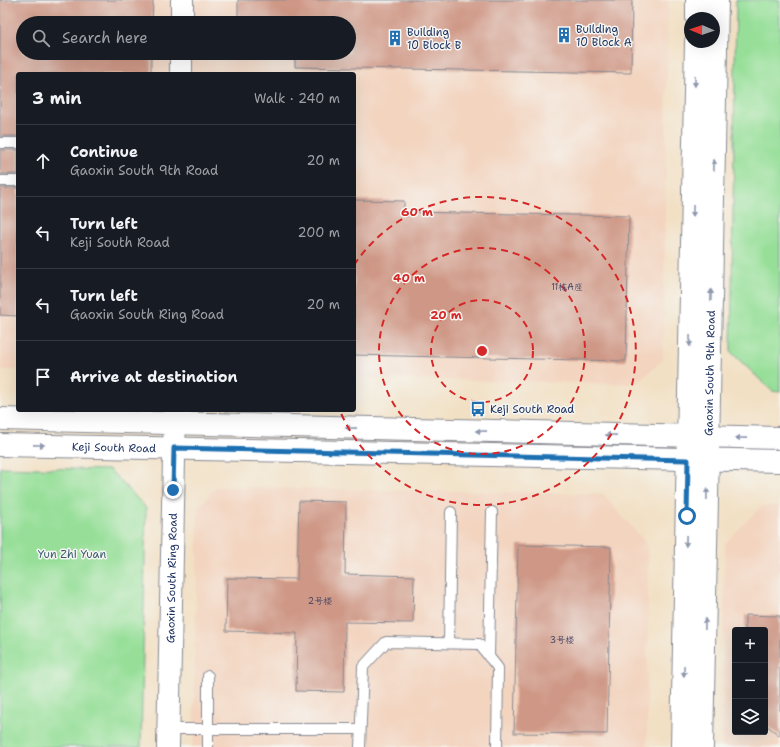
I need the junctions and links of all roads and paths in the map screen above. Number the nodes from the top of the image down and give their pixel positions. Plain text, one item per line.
1 (182, 0) edge
2 (697, 0) edge
3 (717, 0) edge
4 (697, 12) edge
5 (182, 16) edge
6 (696, 48) edge
7 (181, 60) edge
8 (181, 72) edge
9 (0, 142) edge
10 (16, 143) edge
11 (0, 181) edge
12 (16, 181) edge
13 (175, 417) edge
14 (0, 419) edge
15 (698, 437) junction
16 (780, 438) edge
17 (0, 444) edge
18 (174, 448) junction
19 (698, 460) junction
20 (780, 461) edge
21 (451, 512) dead end
22 (492, 512) dead end
23 (449, 643) junction
24 (489, 657) junction
25 (208, 676) dead end
26 (208, 729) junction
27 (360, 729) junction
28 (168, 738) edge
29 (208, 747) edge
30 (360, 747) edge
31 (497, 747) edge
32 (682, 747) edge
33 (702, 747) edge

1 - 5 street
2 - 4 street
15 -> 3 street, Gaoxin South 9th Road
6 -> 15 street, Gaoxin South 9th Road
7 - 8 street
9 - 10 lane
11 - 12 lane
13 - 14 street
15 -> 13 street
13 - 18 street, Gaoxin South Ring Road
16 -> 15 street
15 - 19 street, Gaoxin South 9th Road
17 -> 18 street, Keji South Road
18 - 19 street, Keji South Road
18 - 28 street, Gaoxin South Ring Road
19 - 20 street, Keji South Road
19 -> 32 street, Gaoxin South 9th Road
33 -> 19 street, Gaoxin South 9th Road
21 - 23 lane
22 - 24 lane
23 - 24 lane
23 - 27 lane
24 - 31 lane
25 - 26 lane
26 - 27 lane
26 - 28 lane
26 - 29 lane
27 - 30 lane

